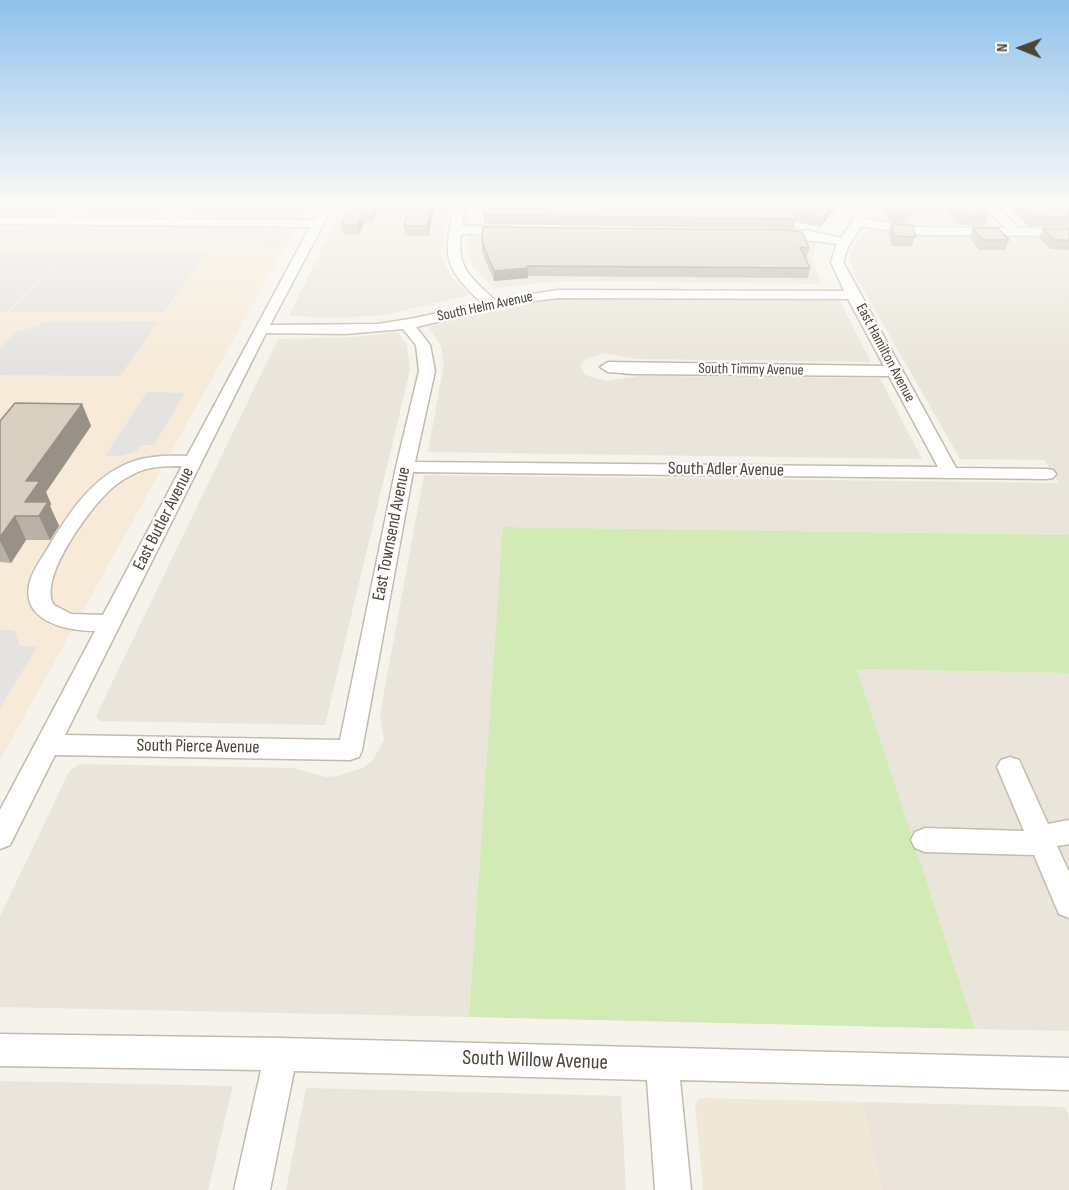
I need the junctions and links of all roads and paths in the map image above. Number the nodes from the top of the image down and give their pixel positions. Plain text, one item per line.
1 (300, 258) edge
2 (453, 258) edge
3 (839, 258) edge
4 (853, 295) junction
5 (492, 304) junction
6 (407, 324) junction
7 (261, 329) junction
8 (608, 367) dead end
9 (894, 371) junction
10 (193, 461) junction
11 (405, 467) junction
12 (949, 472) junction
13 (1047, 474) dead end
14 (110, 623) junction
15 (47, 744) junction
16 (350, 750) joint
17 (1010, 767) dead end
18 (1069, 832) edge
19 (0, 837) edge
20 (925, 840) dead end
21 (1042, 843) junction
22 (1069, 905) edge
23 (0, 1050) edge
24 (281, 1054) junction
25 (662, 1064) junction
26 (1069, 1074) edge
27 (252, 1190) edge
28 (673, 1190) edge

1 - 7 street, East Butler Avenue
2 - 5 street
3 - 4 street, East Hamilton Avenue
4 - 5 street, South Helm Avenue
4 - 9 street, East Hamilton Avenue
5 - 6 street, South Helm Avenue
6 - 7 street, South Helm Avenue
6 - 11 street, East Townsend Avenue
7 - 10 street, East Butler Avenue
8 - 9 street, South Timmy Avenue
9 - 12 street, East Hamilton Avenue
10 - 14 street, East Butler Avenue
10 - 14 street
11 - 12 street, South Adler Avenue
11 - 16 street, East Townsend Avenue
12 - 13 street, South Adler Avenue
14 - 15 street, East Butler Avenue
15 - 16 street, South Pierce Avenue
15 - 19 street, East Butler Avenue
17 - 21 street
18 - 21 street
20 - 21 street
21 - 22 street
23 - 24 street, South Willow Avenue
24 - 25 street, South Willow Avenue
24 - 27 street
25 - 26 street, South Willow Avenue
25 - 28 street

